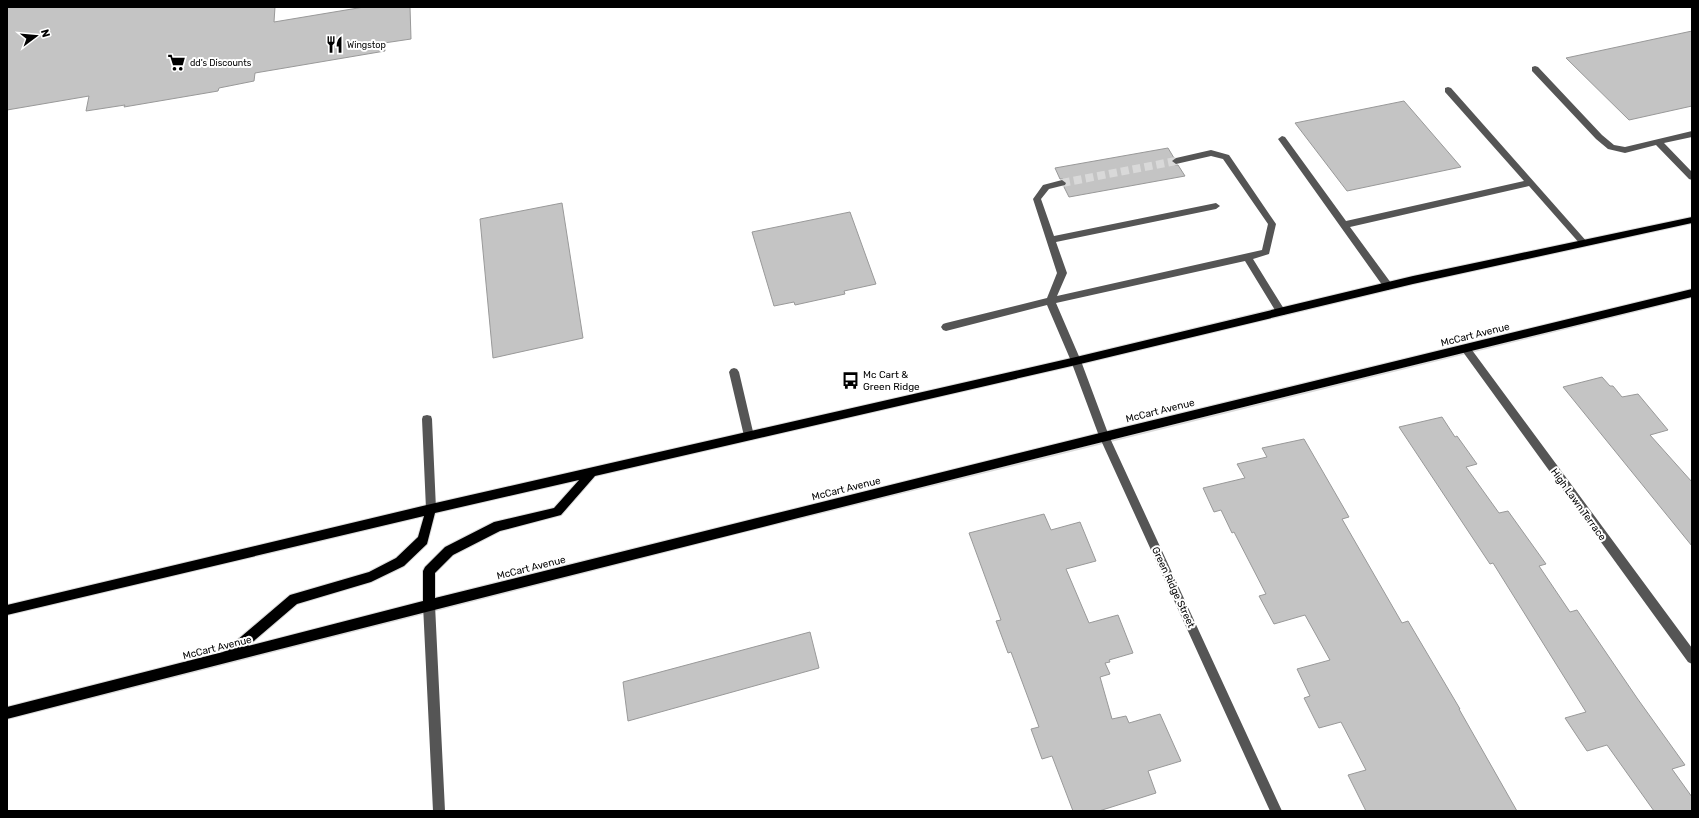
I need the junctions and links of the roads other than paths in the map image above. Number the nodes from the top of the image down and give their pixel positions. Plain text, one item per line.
1 (1535, 69) dead end
2 (1448, 90) dead end
3 (1692, 134) edge
4 (1282, 139) dead end
5 (1658, 142) junction
6 (1176, 161) tunnel mouth
7 (1692, 177) edge
8 (1062, 183) tunnel mouth
9 (1530, 183) junction
10 (1216, 206) dead end
11 (1692, 220) edge
12 (1344, 225) junction
13 (1050, 240) junction
14 (1584, 243) junction
15 (1247, 257) junction
16 (1388, 286) junction
17 (1692, 293) edge
18 (1050, 302) junction
19 (1281, 312) junction
20 (946, 327) dead end
21 (1466, 349) junction
22 (1076, 361) junction
23 (734, 372) dead end
24 (427, 419) dead end
25 (749, 436) junction
26 (1104, 436) junction
27 (592, 472) junction
28 (431, 509) junction
29 (429, 604) junction
30 (7, 610) edge
31 (227, 656) junction
32 (1692, 658) edge
33 (7, 713) edge
34 (439, 811) edge
35 (1276, 811) edge

1 - 5 street
2 - 9 street
3 - 5 street
4 - 12 street
5 - 7 street
6 - 15 street
8 - 13 street
9 - 12 street
9 - 14 street
10 - 13 street
11 - 14 main road
12 - 16 street
13 - 18 street
14 - 16 main road
15 - 18 street
15 - 19 street
16 - 19 main road
17 - 21 main road, McCart Avenue
18 - 20 street
18 - 22 street, Green Ridge Street
19 - 22 main road
21 - 26 main road, McCart Avenue
21 - 32 street, High Lawn Terrace
22 - 25 main road
22 - 26 street, Green Ridge Street
23 - 25 street
24 - 28 street
25 - 27 main road
26 - 29 main road, McCart Avenue
26 - 35 street, Green Ridge Street
27 - 28 main road
27 - 29 main road
28 - 30 main road
28 - 31 main road
29 - 31 main road, McCart Avenue
29 - 34 street
31 - 33 main road, McCart Avenue

